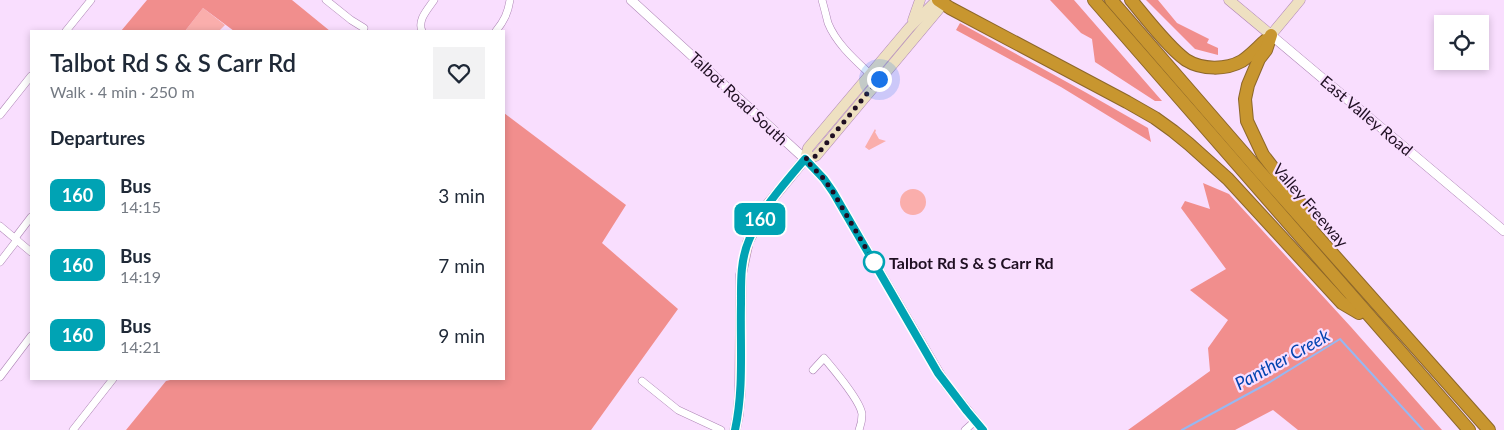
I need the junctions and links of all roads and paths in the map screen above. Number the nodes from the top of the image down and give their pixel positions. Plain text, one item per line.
1 (91, 0) edge
2 (326, 0) edge
3 (434, 0) edge
4 (510, 0) edge
5 (822, 0) edge
6 (920, 0) edge
7 (1088, 0) edge
8 (1094, 0) edge
9 (1111, 0) edge
10 (1131, 0) edge
11 (1229, 0) edge
12 (1300, 0) edge
13 (634, 1) edge
14 (940, 1) edge
15 (364, 28) dead end
16 (909, 28) junction
17 (67, 30) edge
18 (422, 30) edge
19 (497, 30) edge
20 (1271, 35) junction
21 (870, 74) junction
22 (30, 77) edge
23 (0, 115) edge
24 (805, 159) junction
25 (30, 218) edge
26 (0, 226) edge
27 (1504, 231) edge
28 (16, 239) junction
29 (30, 251) edge
30 (0, 262) edge
31 (1359, 313) junction
32 (1402, 330) junction
33 (30, 337) edge
34 (813, 370) dead end
35 (0, 377) edge
36 (112, 380) edge
37 (642, 381) dead end
38 (975, 421) junction
39 (73, 430) edge
40 (721, 430) edge
41 (735, 430) edge
42 (859, 430) edge
43 (965, 430) edge
44 (983, 430) edge
45 (1461, 430) edge
46 (1469, 430) edge
47 (1490, 430) edge

1 - 17 street
2 - 15 street
3 - 18 street
4 - 19 street
5 - 21 street
6 - 16 main road
7 - 31 highway, Valley Freeway
8 - 46 highway
9 - 32 highway, Valley Freeway
10 - 20 highway
11 - 20 main road, East Valley Road
12 - 20 main road
13 - 24 street, Talbot Road South
14 - 16 main road
14 - 24 main road
14 - 31 highway
16 - 21 main road
20 - 27 street, East Valley Road
20 - 32 highway
21 - 24 main road
22 - 23 street
24 - 38 street, Talbot Road South
24 - 41 main road
25 - 28 street
26 - 28 street
28 - 29 street
28 - 30 street
31 - 45 highway, Valley Freeway
32 - 47 highway, Valley Freeway
33 - 35 street
34 - 42 street
36 - 39 street
37 - 40 street
38 - 43 street
38 - 44 street, Talbot Road South

